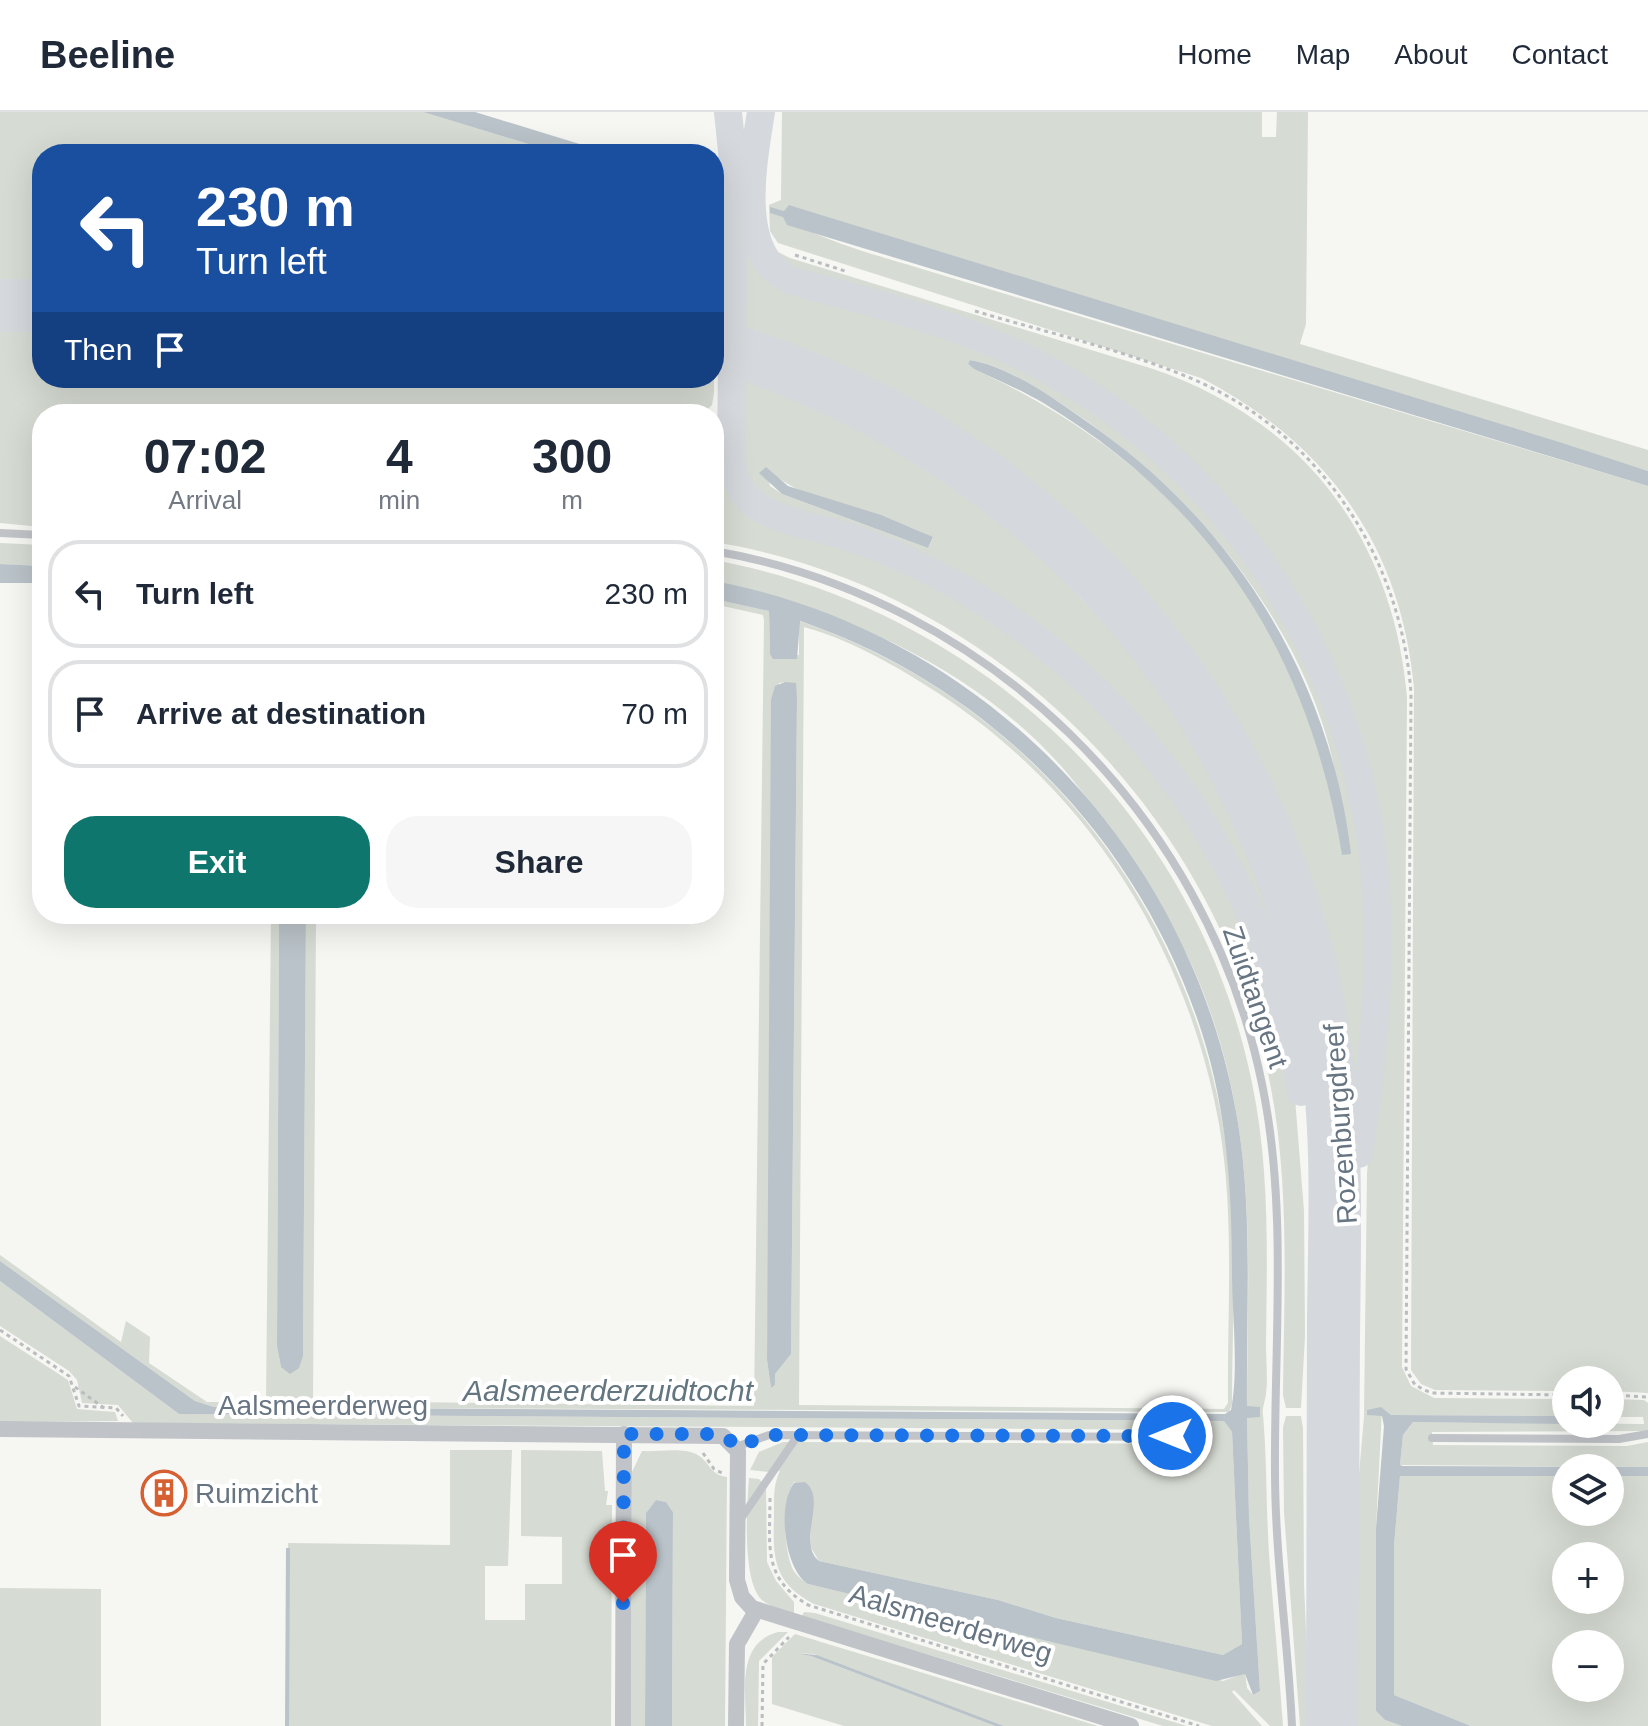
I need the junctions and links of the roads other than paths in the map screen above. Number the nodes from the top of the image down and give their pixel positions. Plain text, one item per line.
1 (728, 112) edge
2 (761, 112) edge
3 (0, 293) edge
4 (32, 293) edge
5 (0, 318) edge
6 (32, 318) edge
7 (724, 337) edge
8 (724, 357) edge
9 (763, 359) junction
10 (0, 533) edge
11 (32, 535) edge
12 (724, 553) edge
13 (1334, 1235) junction
14 (0, 1429) edge
15 (624, 1434) junction
16 (1648, 1434) edge
17 (798, 1435) junction
18 (1203, 1437) dead end
19 (1432, 1438) dead end
20 (736, 1447) junction
21 (737, 1524) junction
22 (756, 1611) junction
23 (623, 1726) edge
24 (736, 1726) edge
25 (1131, 1726) edge
26 (1292, 1726) edge
27 (1320, 1726) edge
28 (1344, 1726) edge

1 - 13 highway
2 - 13 highway
3 - 4 highway
5 - 6 highway
7 - 9 highway, Rozenburgdreef
8 - 9 highway, Rozenburgdreef
9 - 13 highway, Rozenburgdreef
10 - 11 lane
12 - 26 lane, Zuidtangent
13 - 27 highway, Rozenburgdreef
13 - 28 highway, Rozenburgdreef
14 - 15 street, Aalsmeerderweg
15 - 20 street, Aalsmeerderweg
15 - 23 street
16 - 19 lane
17 - 18 lane
17 - 20 lane
17 - 21 lane
20 - 21 street
21 - 22 street
22 - 24 street
22 - 25 street, Aalsmeerderweg

